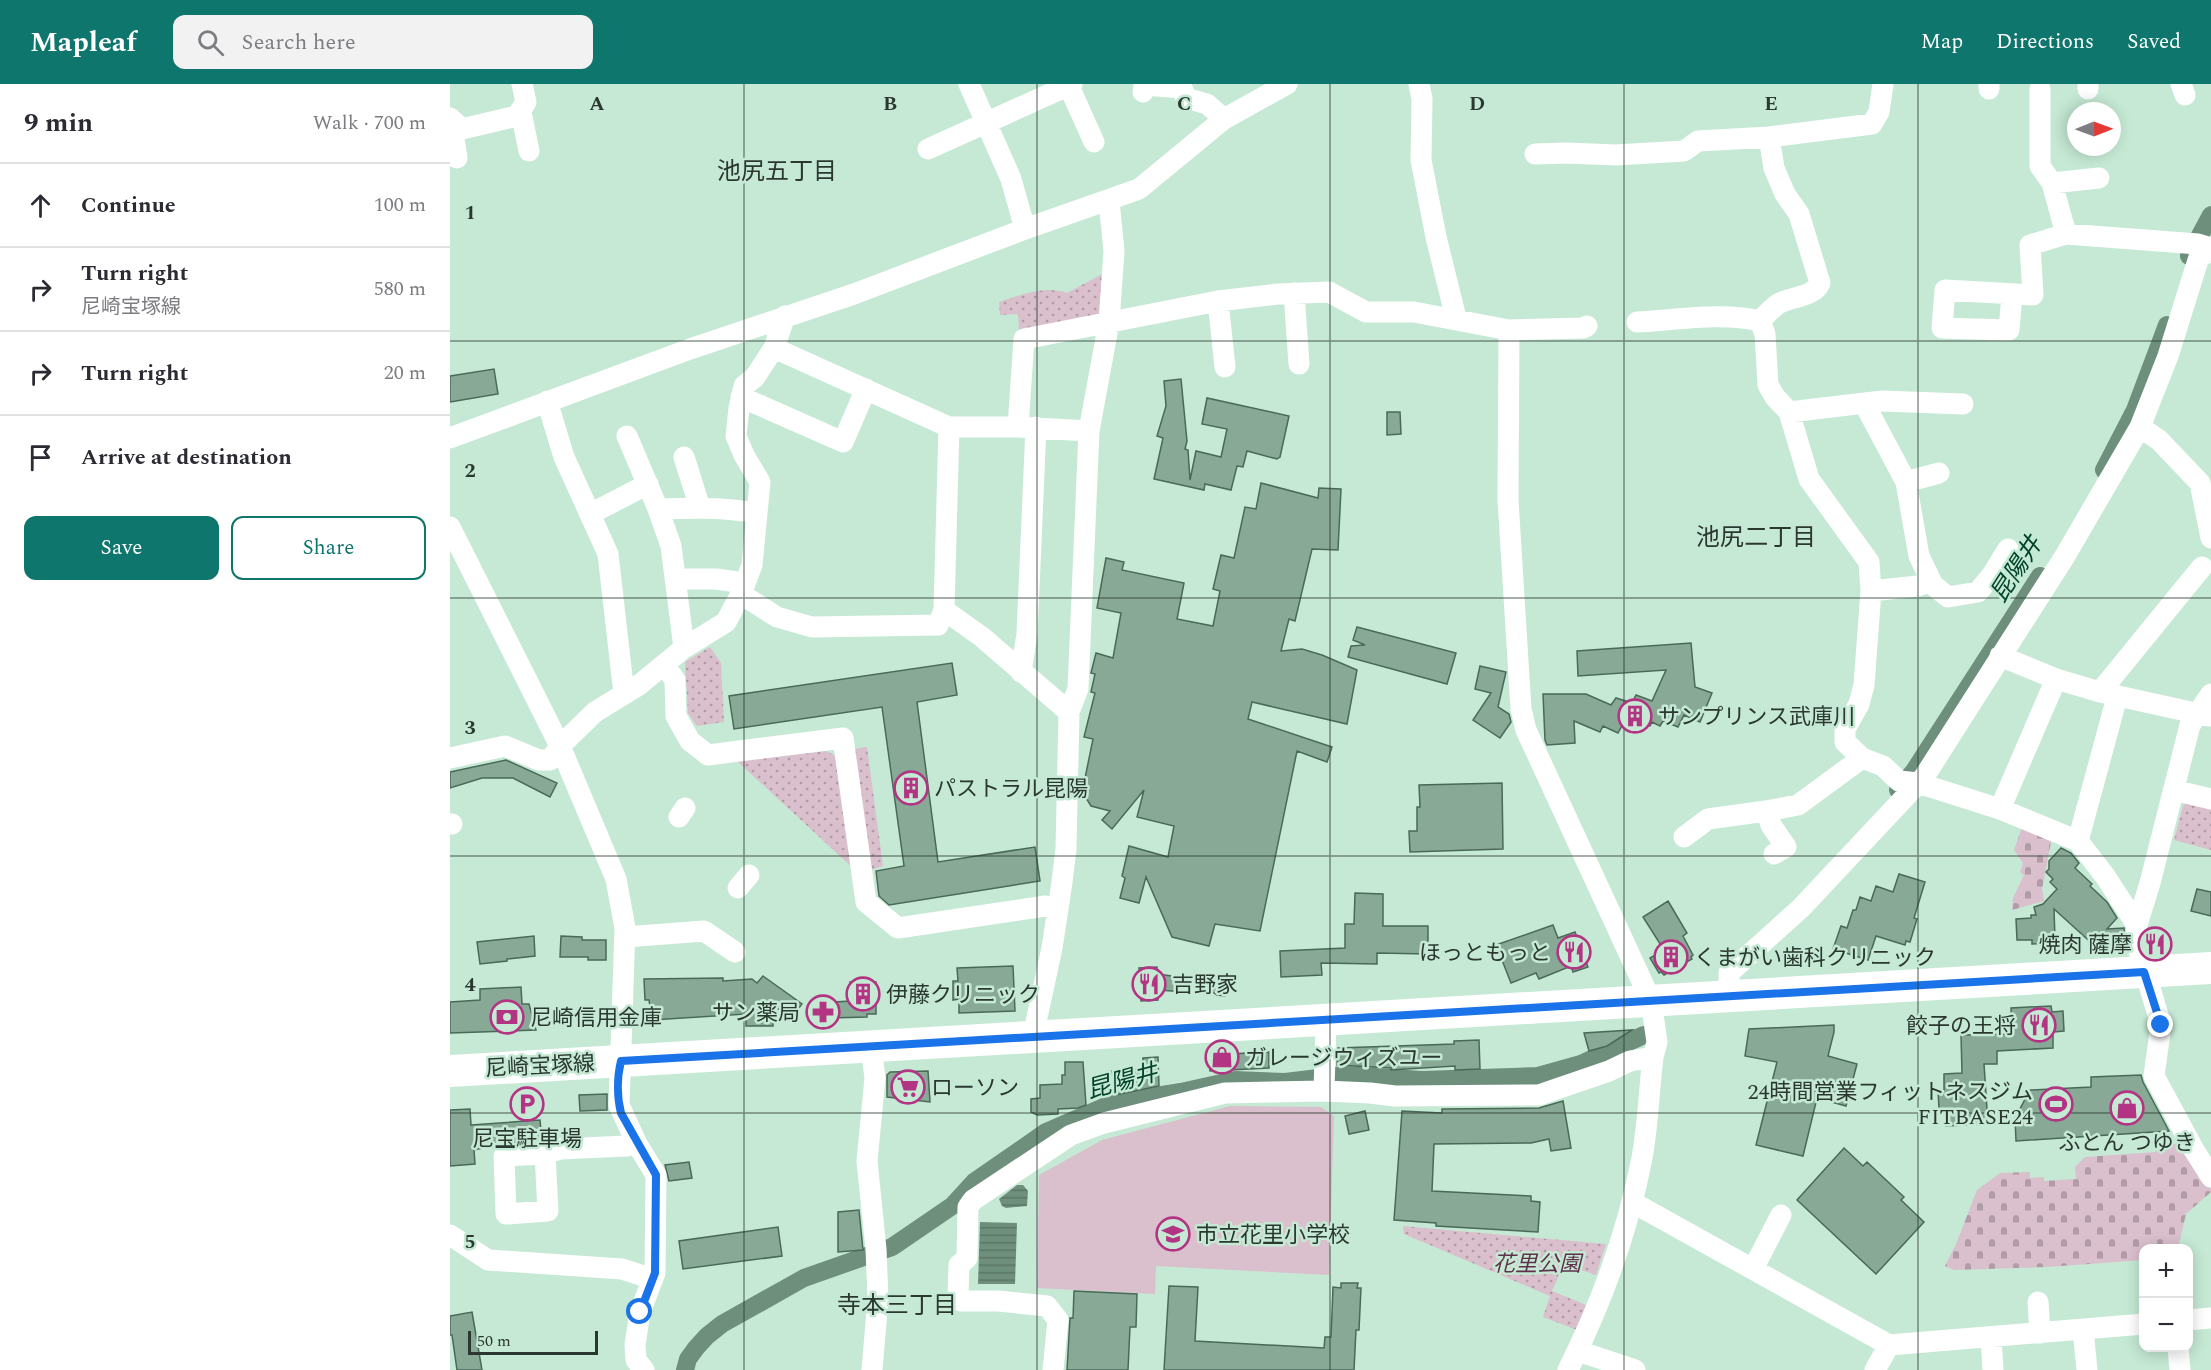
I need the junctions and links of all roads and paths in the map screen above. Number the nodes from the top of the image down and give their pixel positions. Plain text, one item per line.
1 (969, 84) edge
2 (1070, 84) edge
3 (1287, 84) edge
4 (1419, 84) edge
5 (1883, 84) edge
6 (1182, 86) edge
7 (2040, 90) dead end
8 (1143, 92) dead end
9 (528, 95) edge
10 (451, 119) edge
11 (1224, 119) junction
12 (986, 122) junction
13 (1769, 137) junction
14 (1094, 142) dead end
15 (928, 149) dead end
16 (529, 151) dead end
17 (1535, 154) dead end
18 (457, 158) dead end
19 (2099, 178) dead end
20 (2052, 183) junction
21 (1109, 201) junction
22 (1025, 229) junction
23 (2066, 234) junction
24 (2211, 250) edge
25 (1293, 293) junction
26 (2012, 294) dead end
27 (1218, 301) junction
28 (785, 316) junction
29 (1455, 318) junction
30 (1760, 321) junction
31 (1109, 322) junction
32 (1637, 322) dead end
33 (1587, 326) dead end
34 (1509, 330) junction
35 (774, 348) junction
36 (1299, 364) dead end
37 (1225, 367) dead end
38 (866, 390) junction
39 (741, 397) junction
40 (547, 401) junction
41 (1864, 403) junction
42 (1963, 404) dead end
43 (1789, 412) junction
44 (1027, 427) junction
45 (2140, 427) junction
46 (949, 428) junction
47 (1089, 431) junction
48 (627, 436) dead end
49 (450, 438) edge
50 (684, 457) dead end
51 (1940, 474) dead end
52 (1906, 482) junction
53 (648, 484) junction
54 (700, 508) junction
55 (658, 509) junction
56 (590, 513) junction
57 (756, 513) junction
58 (2209, 515) edge
59 (450, 527) edge
60 (2211, 538) edge
61 (2008, 549) dead end
62 (2202, 567) dead end
63 (676, 579) junction
64 (1931, 581) junction
65 (742, 589) junction
66 (1871, 591) junction
67 (944, 610) junction
68 (684, 648) junction
69 (2000, 656) junction
70 (664, 665) junction
71 (1021, 672) junction
72 (2056, 679) junction
73 (624, 694) junction
74 (2108, 694) junction
75 (2211, 694) edge
76 (1070, 712) junction
77 (2204, 715) edge
78 (561, 747) junction
79 (450, 758) edge
80 (1862, 758) junction
81 (1918, 783) junction
82 (2174, 790) junction
83 (2211, 799) edge
84 (2000, 809) junction
85 (1766, 811) junction
86 (1684, 837) dead end
87 (2078, 841) junction
88 (1774, 854) dead end
89 (1058, 910) junction
90 (2137, 925) junction
91 (625, 937) junction
92 (735, 952) dead end
93 (2211, 968) edge
94 (2144, 972) junction
95 (1729, 996) junction
96 (1651, 1001) junction
97 (1326, 1021) junction
98 (1033, 1036) junction
99 (871, 1047) junction
100 (1653, 1057) junction
101 (621, 1061) junction
102 (450, 1071) edge
103 (1324, 1090) junction
104 (638, 1144) junction
105 (545, 1154) dead end
106 (2210, 1172) edge
107 (1632, 1203) junction
108 (1781, 1215) dead end
109 (450, 1235) edge
110 (1753, 1269) junction
111 (653, 1279) junction
112 (2038, 1302) dead end
113 (2211, 1318) edge
114 (2193, 1320) edge
115 (2139, 1324) edge
116 (2083, 1329) junction
117 (2040, 1333) junction
118 (1991, 1337) junction
119 (1889, 1345) junction
120 (1578, 1351) junction
121 (2178, 1352) edge
122 (644, 1370) edge
123 (872, 1370) edge
124 (1053, 1370) edge
125 (1568, 1370) edge
126 (1635, 1370) edge
127 (1875, 1370) edge
128 (1993, 1370) edge
129 (2087, 1370) edge
130 (2180, 1370) edge

1 - 12 street
2 - 12 street
2 - 14 street
3 - 11 street
4 - 29 street
5 - 13 street
6 - 8 street
6 - 11 street
7 - 20 street
9 - 10 street
9 - 16 street
10 - 18 street
11 - 21 street
12 - 15 street
12 - 22 street
13 - 17 street
13 - 30 street
19 - 20 street
20 - 23 street
21 - 22 street
21 - 31 street
22 - 28 street
23 - 24 street
23 - 26 street
24 - 45 street
25 - 27 street
25 - 29 street
25 - 36 street
27 - 31 street
27 - 37 street
28 - 35 street
28 - 40 street
29 - 34 street
30 - 32 street
30 - 43 street
31 - 44 street
31 - 47 street
33 - 34 street
34 - 96 street
35 - 38 street
35 - 39 street
38 - 39 street
38 - 46 street
39 - 57 street
40 - 49 street
40 - 56 street
41 - 42 street
41 - 43 street
41 - 52 street
43 - 66 street
44 - 46 street
44 - 47 street
44 - 71 street
45 - 58 street
45 - 69 street
46 - 67 street
47 - 76 street
48 - 53 street
50 - 54 street
51 - 52 street
52 - 64 street
53 - 55 street
53 - 56 street
54 - 55 street
54 - 57 street
55 - 63 street
56 - 73 street
57 - 65 street
58 - 60 street
59 - 78 street
61 - 64 street
62 - 74 street
63 - 65 street
63 - 68 street
64 - 66 street
65 - 67 street
65 - 68 street
66 - 80 street
67 - 71 street
68 - 70 street
69 - 72 street
69 - 81 street
70 - 73 street
70 - 89 street
71 - 76 street
72 - 74 street
72 - 84 street
73 - 78 street
74 - 77 street
74 - 87 street
75 - 77 street
76 - 89 street
77 - 82 street
78 - 79 street
78 - 91 street
80 - 81 street
80 - 85 street
81 - 84 street
81 - 95 street
82 - 83 street
82 - 90 street
84 - 87 street
85 - 86 street
85 - 88 street
87 - 90 street
89 - 98 street
90 - 94 street
91 - 92 street
91 - 101 street
93 - 94 main road, 尼崎宝塚線
94 - 95 main road, 尼崎宝塚線
94 - 106 street
95 - 96 main road, 尼崎宝塚線
96 - 97 main road, 尼崎宝塚線
96 - 100 street
97 - 98 main road, 尼崎宝塚線
97 - 103 street
98 - 99 main road, 尼崎宝塚線
99 - 101 main road, 尼崎宝塚線
99 - 123 street
100 - 103 street
100 - 107 street
101 - 102 main road, 尼崎宝塚線
101 - 104 street
103 - 124 street
104 - 105 street
104 - 111 street
107 - 110 street
107 - 120 street
108 - 110 street
109 - 111 street
110 - 119 street
111 - 122 street
112 - 117 street
113 - 114 street
115 - 116 street
116 - 117 street
116 - 129 street
117 - 118 street
118 - 119 street
118 - 128 street
119 - 127 street
120 - 125 street
120 - 126 street
121 - 130 street

